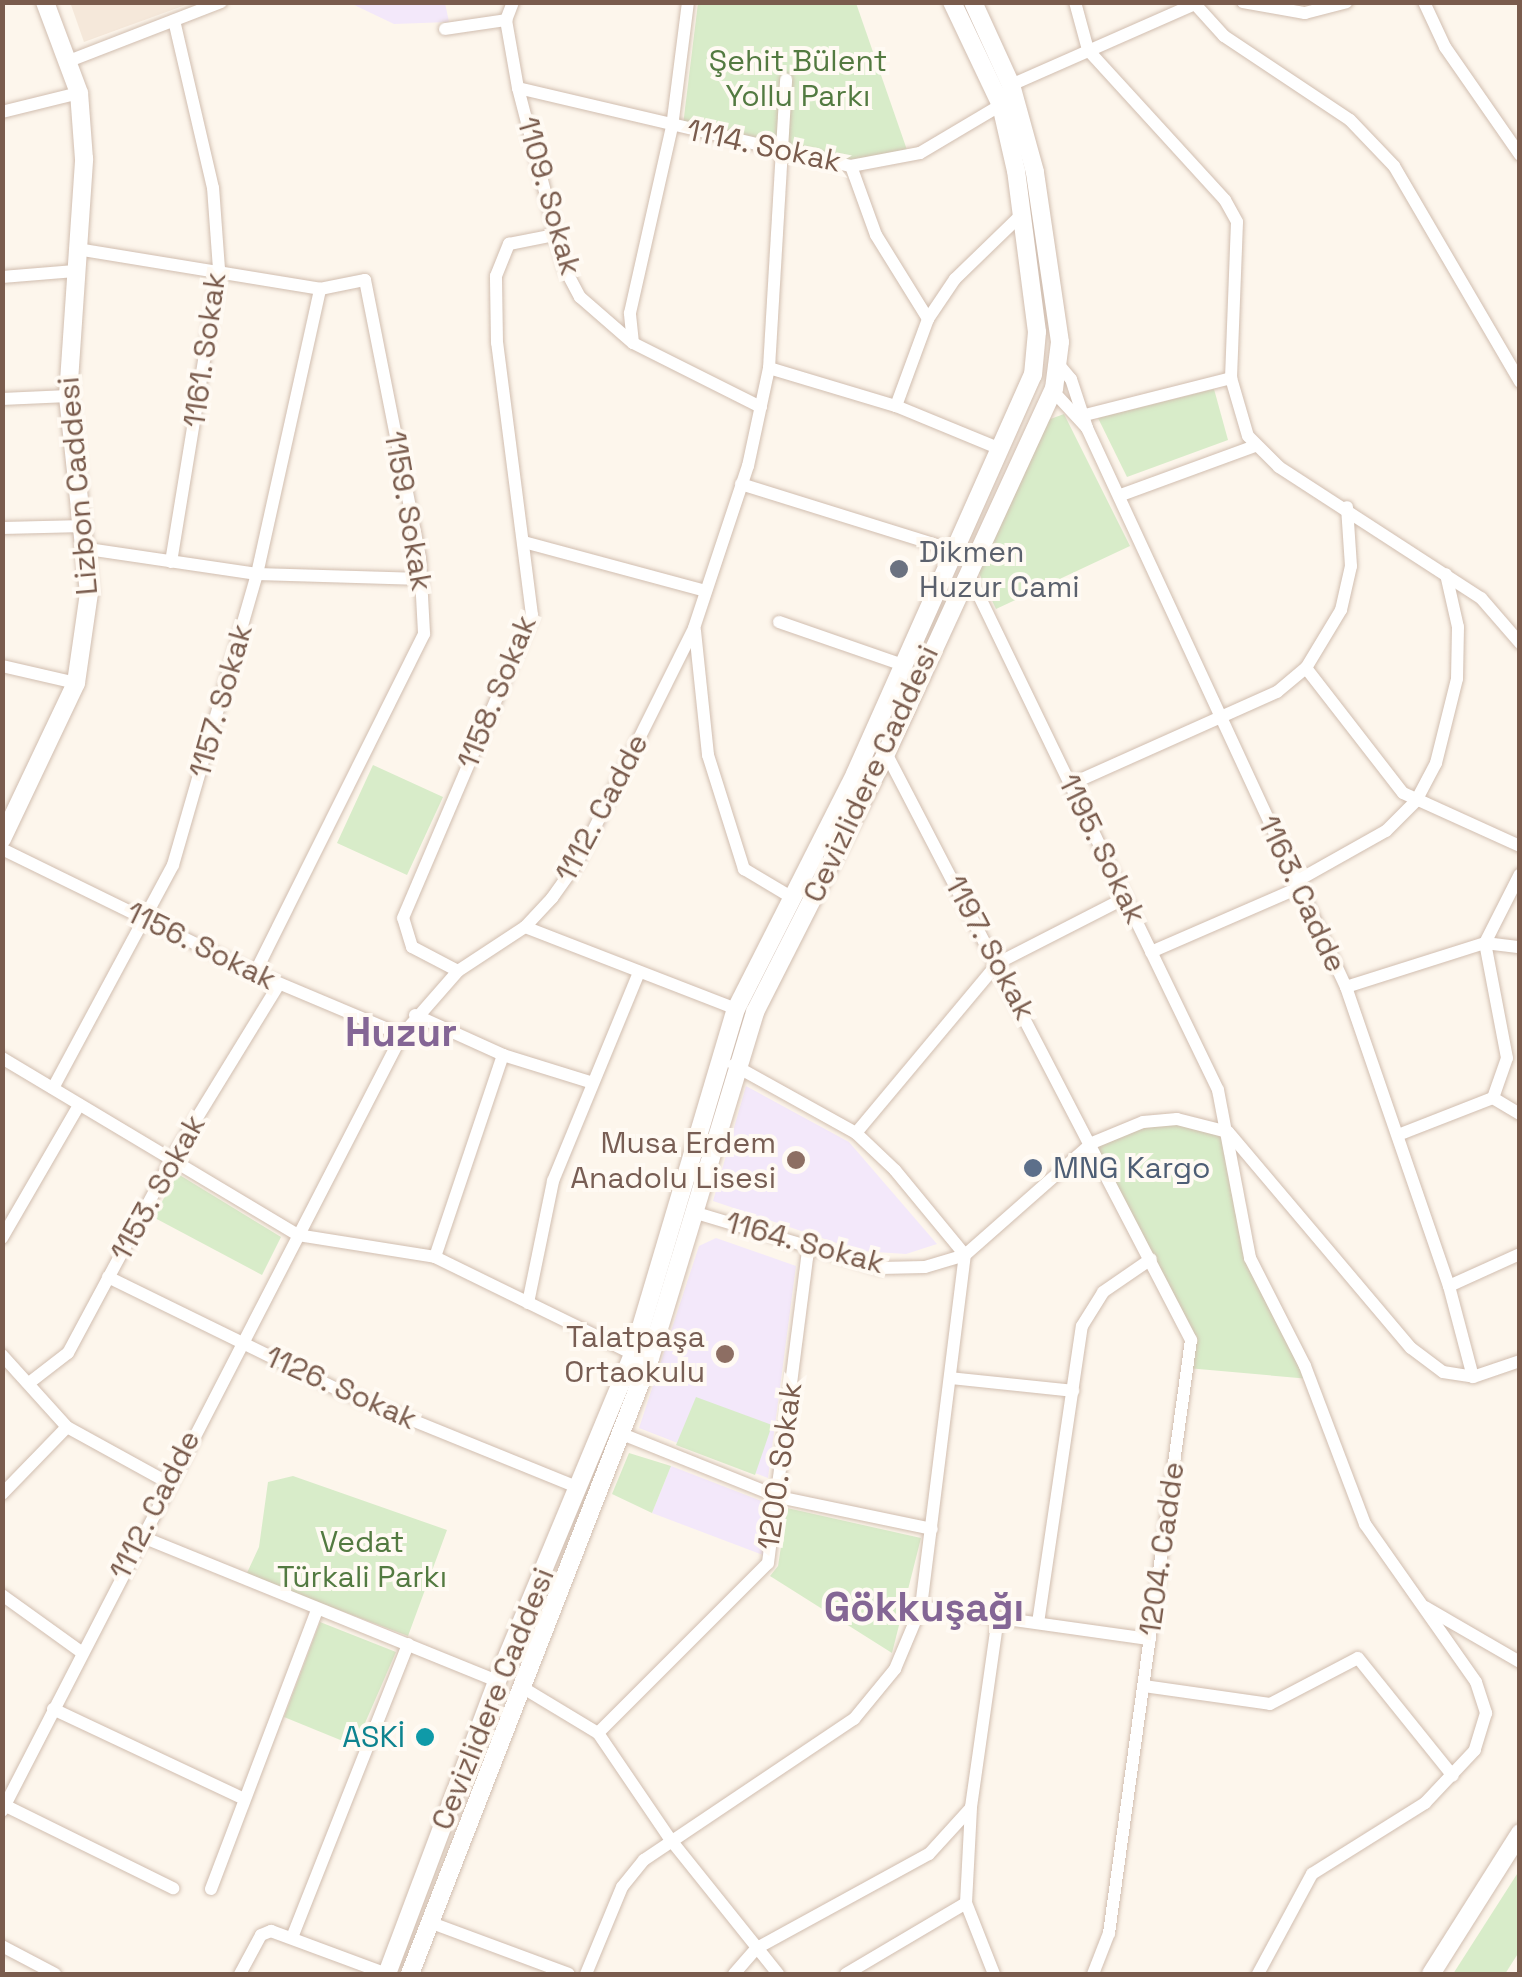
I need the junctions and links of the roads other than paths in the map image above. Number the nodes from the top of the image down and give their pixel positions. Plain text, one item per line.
1 (45, 2) edge
2 (221, 2) edge
3 (513, 2) edge
4 (688, 2) edge
5 (952, 2) edge
6 (973, 2) edge
7 (1075, 2) edge
8 (1242, 2) edge
9 (1346, 2) edge
10 (1424, 2) edge
11 (1198, 3) edge
12 (1327, 6) edge
13 (174, 20) junction
14 (506, 20) junction
15 (445, 29) dead end
16 (1088, 50) junction
17 (69, 61) junction
18 (786, 80) dead end
19 (1011, 85) junction
20 (518, 88) junction
21 (78, 93) junction
22 (1001, 104) junction
23 (2, 112) edge
24 (672, 127) junction
25 (781, 154) junction
26 (1520, 154) edge
27 (851, 166) junction
28 (1022, 214) junction
29 (555, 235) junction
30 (77, 249) junction
31 (219, 269) junction
32 (75, 271) junction
33 (2, 276) edge
34 (320, 289) junction
35 (928, 318) junction
36 (633, 343) junction
37 (1038, 350) junction
38 (1060, 366) junction
39 (769, 368) junction
40 (1033, 375) junction
41 (1230, 378) junction
42 (1520, 382) edge
43 (1052, 391) junction
44 (68, 396) junction
45 (2, 400) edge
46 (896, 406) junction
47 (761, 407) junction
48 (1086, 422) junction
49 (1255, 446) junction
50 (998, 448) junction
51 (742, 484) junction
52 (1121, 494) junction
53 (1347, 507) junction
54 (84, 526) junction
55 (2, 528) edge
56 (524, 542) junction
57 (88, 549) junction
58 (950, 549) junction
59 (171, 562) junction
60 (966, 570) junction
61 (256, 574) junction
62 (1446, 574) junction
63 (422, 580) junction
64 (705, 591) junction
65 (779, 622) dead end
66 (694, 628) junction
67 (1520, 643) edge
68 (903, 665) junction
69 (2, 666) edge
70 (1306, 668) junction
71 (76, 683) junction
72 (1220, 718) junction
73 (874, 733) junction
74 (886, 754) junction
75 (1070, 784) junction
76 (1416, 801) junction
77 (2, 839) edge
78 (1520, 846) edge
79 (2, 849) edge
80 (1520, 874) edge
81 (1297, 885) junction
82 (791, 897) junction
83 (1126, 898) junction
84 (146, 920) junction
85 (525, 928) junction
86 (1485, 944) junction
87 (1520, 948) edge
88 (1151, 952) junction
89 (998, 963) junction
90 (458, 971) junction
91 (639, 972) junction
92 (256, 973) junction
93 (279, 984) junction
94 (1346, 987) junction
95 (736, 1009) junction
96 (415, 1015) junction
97 (402, 1035) junction
98 (504, 1055) junction
99 (2, 1058) edge
100 (734, 1065) junction
101 (590, 1082) junction
102 (53, 1088) junction
103 (1493, 1098) junction
104 (80, 1105) junction
105 (1520, 1114) edge
106 (1228, 1132) junction
107 (856, 1134) junction
108 (1398, 1135) junction
109 (1092, 1143) junction
110 (173, 1157) junction
111 (692, 1212) junction
112 (298, 1235) junction
113 (2, 1238) edge
114 (808, 1250) junction
115 (1520, 1254) edge
116 (964, 1256) junction
117 (435, 1258) junction
118 (1150, 1259) junction
119 (108, 1277) junction
120 (1449, 1286) junction
121 (528, 1303) junction
122 (238, 1342) junction
123 (633, 1354) junction
124 (2, 1355) edge
125 (1520, 1361) edge
126 (1472, 1377) junction
127 (950, 1378) junction
128 (29, 1383) junction
129 (1073, 1392) junction
130 (68, 1427) junction
131 (614, 1430) junction
132 (167, 1482) junction
133 (580, 1488) junction
134 (2, 1494) edge
135 (779, 1497) junction
136 (932, 1529) junction
137 (140, 1536) junction
138 (2, 1595) edge
139 (1418, 1603) junction
140 (922, 1607) junction
141 (316, 1612) junction
142 (998, 1618) junction
143 (1038, 1623) junction
144 (1150, 1639) junction
145 (408, 1644) junction
146 (81, 1652) junction
147 (1520, 1662) edge
148 (497, 1681) junction
149 (520, 1686) junction
150 (1144, 1686) junction
151 (52, 1709) junction
152 (598, 1733) junction
153 (1453, 1776) junction
154 (244, 1799) junction
155 (3, 1807) edge
156 (971, 1807) junction
157 (1520, 1833) edge
158 (670, 1840) junction
159 (172, 1888) dead end
160 (211, 1888) dead end
161 (966, 1902) junction
162 (429, 1922) junction
163 (293, 1934) junction
164 (2, 1946) edge
165 (757, 1948) junction
166 (55, 1974) edge
167 (240, 1974) edge
168 (387, 1974) edge
169 (410, 1974) edge
170 (569, 1974) edge
171 (586, 1974) edge
172 (734, 1974) edge
173 (778, 1974) edge
174 (846, 1974) edge
175 (994, 1974) edge
176 (1093, 1974) edge
177 (1258, 1974) edge
178 (1432, 1974) edge

1 - 17 main road, Lizbon Caddesi
2 - 13 street
3 - 14 street
4 - 24 street
5 - 22 main road, Cevizlidere Caddesi
6 - 19 main road, Cevizlidere Caddesi
7 - 16 street
8 - 12 street
9 - 12 street
10 - 26 street
11 - 16 street
11 - 42 street
13 - 17 street
13 - 31 street, 1161. Sokak
14 - 15 street
14 - 20 street, 1109. Sokak
16 - 19 street
16 - 41 street
17 - 21 main road, Lizbon Caddesi
18 - 25 street, 1112. Cadde
19 - 38 main road, Cevizlidere Caddesi
20 - 24 street, 1114. Sokak
20 - 29 street, 1109. Sokak
21 - 23 street
21 - 30 main road, Lizbon Caddesi
22 - 27 street, 1114. Sokak
22 - 28 main road, Cevizlidere Caddesi
24 - 25 street, 1114. Sokak
24 - 36 street
25 - 27 street, 1114. Sokak
25 - 39 street, 1112. Cadde
27 - 35 street
28 - 35 street
28 - 37 main road, Cevizlidere Caddesi
29 - 36 street, 1109. Sokak
29 - 56 street, 1158. Sokak
30 - 31 street, 1159. Sokak
30 - 32 main road, Lizbon Caddesi
31 - 34 street, 1159. Sokak
31 - 59 street, 1161. Sokak
32 - 33 street
32 - 44 main road, Lizbon Caddesi
34 - 61 street, 1157. Sokak
34 - 63 street, 1159. Sokak
35 - 46 street
36 - 47 street, 1109. Sokak
37 - 38 main road
37 - 40 main road, Cevizlidere Caddesi
38 - 43 main road, Cevizlidere Caddesi
38 - 48 street, 1163. Cadde
39 - 46 street
39 - 47 street, 1112. Cadde
40 - 43 main road
40 - 50 main road, Cevizlidere Caddesi
41 - 48 street
41 - 49 street
43 - 48 street, 1163. Cadde
43 - 60 main road, Cevizlidere Caddesi
44 - 45 street
44 - 54 main road, Lizbon Caddesi
46 - 50 street
47 - 51 street, 1112. Cadde
48 - 52 street, 1163. Cadde
49 - 52 street
49 - 53 street
50 - 58 main road, Cevizlidere Caddesi
51 - 58 street
51 - 64 street, 1112. Cadde
52 - 72 street, 1163. Cadde
53 - 62 street
53 - 70 street
54 - 55 street
54 - 57 main road, Lizbon Caddesi
56 - 64 street
56 - 90 street, 1158. Sokak
57 - 59 street
57 - 71 main road, Lizbon Caddesi
58 - 68 main road, Cevizlidere Caddesi
59 - 61 street
60 - 74 main road, Cevizlidere Caddesi
60 - 75 street, 1195. Sokak
61 - 63 street
61 - 84 street, 1157. Sokak
62 - 67 street
62 - 76 street
63 - 92 street, 1159. Sokak
64 - 66 street, 1112. Cadde
65 - 68 street
66 - 82 street
66 - 85 street, 1112. Cadde
68 - 73 main road, Cevizlidere Caddesi
69 - 71 street
70 - 72 street
70 - 76 street
71 - 77 main road, Lizbon Caddesi
72 - 75 street
72 - 81 street, 1163. Cadde
73 - 74 main road
73 - 82 main road, Cevizlidere Caddesi
74 - 89 street, 1197. Sokak
74 - 100 main road, Cevizlidere Caddesi
75 - 83 street, 1195. Sokak
76 - 78 street
76 - 81 street
79 - 84 street, 1156. Sokak
80 - 86 street
81 - 88 street
81 - 94 street, 1163. Cadde
82 - 95 main road, Cevizlidere Caddesi
83 - 88 street, 1195. Sokak
83 - 89 street
84 - 92 street, 1156. Sokak
84 - 102 street, 1157. Sokak
85 - 90 street, 1112. Cadde
85 - 91 street
86 - 87 street
86 - 94 street
86 - 103 street
88 - 106 street, 1195. Sokak
89 - 107 street
89 - 109 street, 1197. Sokak
90 - 96 street, 1112. Cadde
91 - 95 street
91 - 101 street
92 - 93 street, 1156. Sokak
93 - 97 street, 1156. Sokak
93 - 110 street, 1153. Sokak
94 - 108 street, 1163. Cadde
95 - 123 main road, Cevizlidere Caddesi
96 - 97 street, 1112. Cadde
96 - 98 street
97 - 112 street, 1112. Cadde
98 - 101 street
98 - 117 street
99 - 102 street
100 - 107 street
100 - 111 main road, Cevizlidere Caddesi
101 - 121 street
102 - 104 street
103 - 105 street
103 - 108 street
104 - 110 street
104 - 113 street
106 - 109 street, 1164. Sokak
106 - 126 street
106 - 139 street, 1195. Sokak
107 - 116 street
108 - 120 street, 1163. Cadde
109 - 116 street, 1164. Sokak
109 - 118 street, 1204. Cadde
110 - 112 street
110 - 119 street, 1153. Sokak
111 - 114 street, 1164. Sokak
111 - 131 main road, Cevizlidere Caddesi
112 - 117 street
112 - 122 street, 1112. Cadde
114 - 116 street, 1164. Sokak
114 - 135 street, 1200. Sokak
115 - 120 street
116 - 127 street
117 - 121 street
118 - 129 street
118 - 144 street, 1204. Cadde
119 - 122 street, 1126. Sokak
119 - 128 street, 1153. Sokak
120 - 126 street, 1163. Cadde
121 - 123 street
122 - 132 street, 1112. Cadde
122 - 133 street, 1126. Sokak
123 - 131 main road, Cevizlidere Caddesi
124 - 128 street
125 - 126 street
127 - 129 street
127 - 136 street
128 - 130 street
129 - 143 street
130 - 132 street
130 - 134 street
131 - 133 main road, Cevizlidere Caddesi
131 - 135 street
131 - 149 main road, Cevizlidere Caddesi
132 - 137 street, 1112. Cadde
133 - 148 main road, Cevizlidere Caddesi
135 - 136 street
135 - 152 street, 1200. Sokak
136 - 140 street
137 - 141 street
137 - 146 street, 1112. Cadde
138 - 146 street
139 - 147 street
139 - 153 street, 1195. Sokak
140 - 142 street
140 - 158 street
141 - 145 street
141 - 154 street
142 - 143 street
142 - 156 street
143 - 144 street
144 - 150 street, 1204. Cadde
145 - 148 street
145 - 163 street
146 - 151 street, 1112. Cadde
148 - 168 main road, Cevizlidere Caddesi
149 - 152 street
149 - 162 main road, Cevizlidere Caddesi
150 - 153 street
150 - 176 street, 1204. Cadde
151 - 154 street
151 - 155 street, 1112. Cadde
152 - 158 street
153 - 177 street, 1195. Sokak
154 - 160 street
155 - 159 street
156 - 161 street
156 - 165 street
157 - 178 main road
158 - 165 street
158 - 171 street
161 - 174 street
161 - 175 street
162 - 169 main road, Cevizlidere Caddesi
162 - 170 street
163 - 167 street
163 - 168 street
164 - 166 street
165 - 172 street
165 - 173 street

